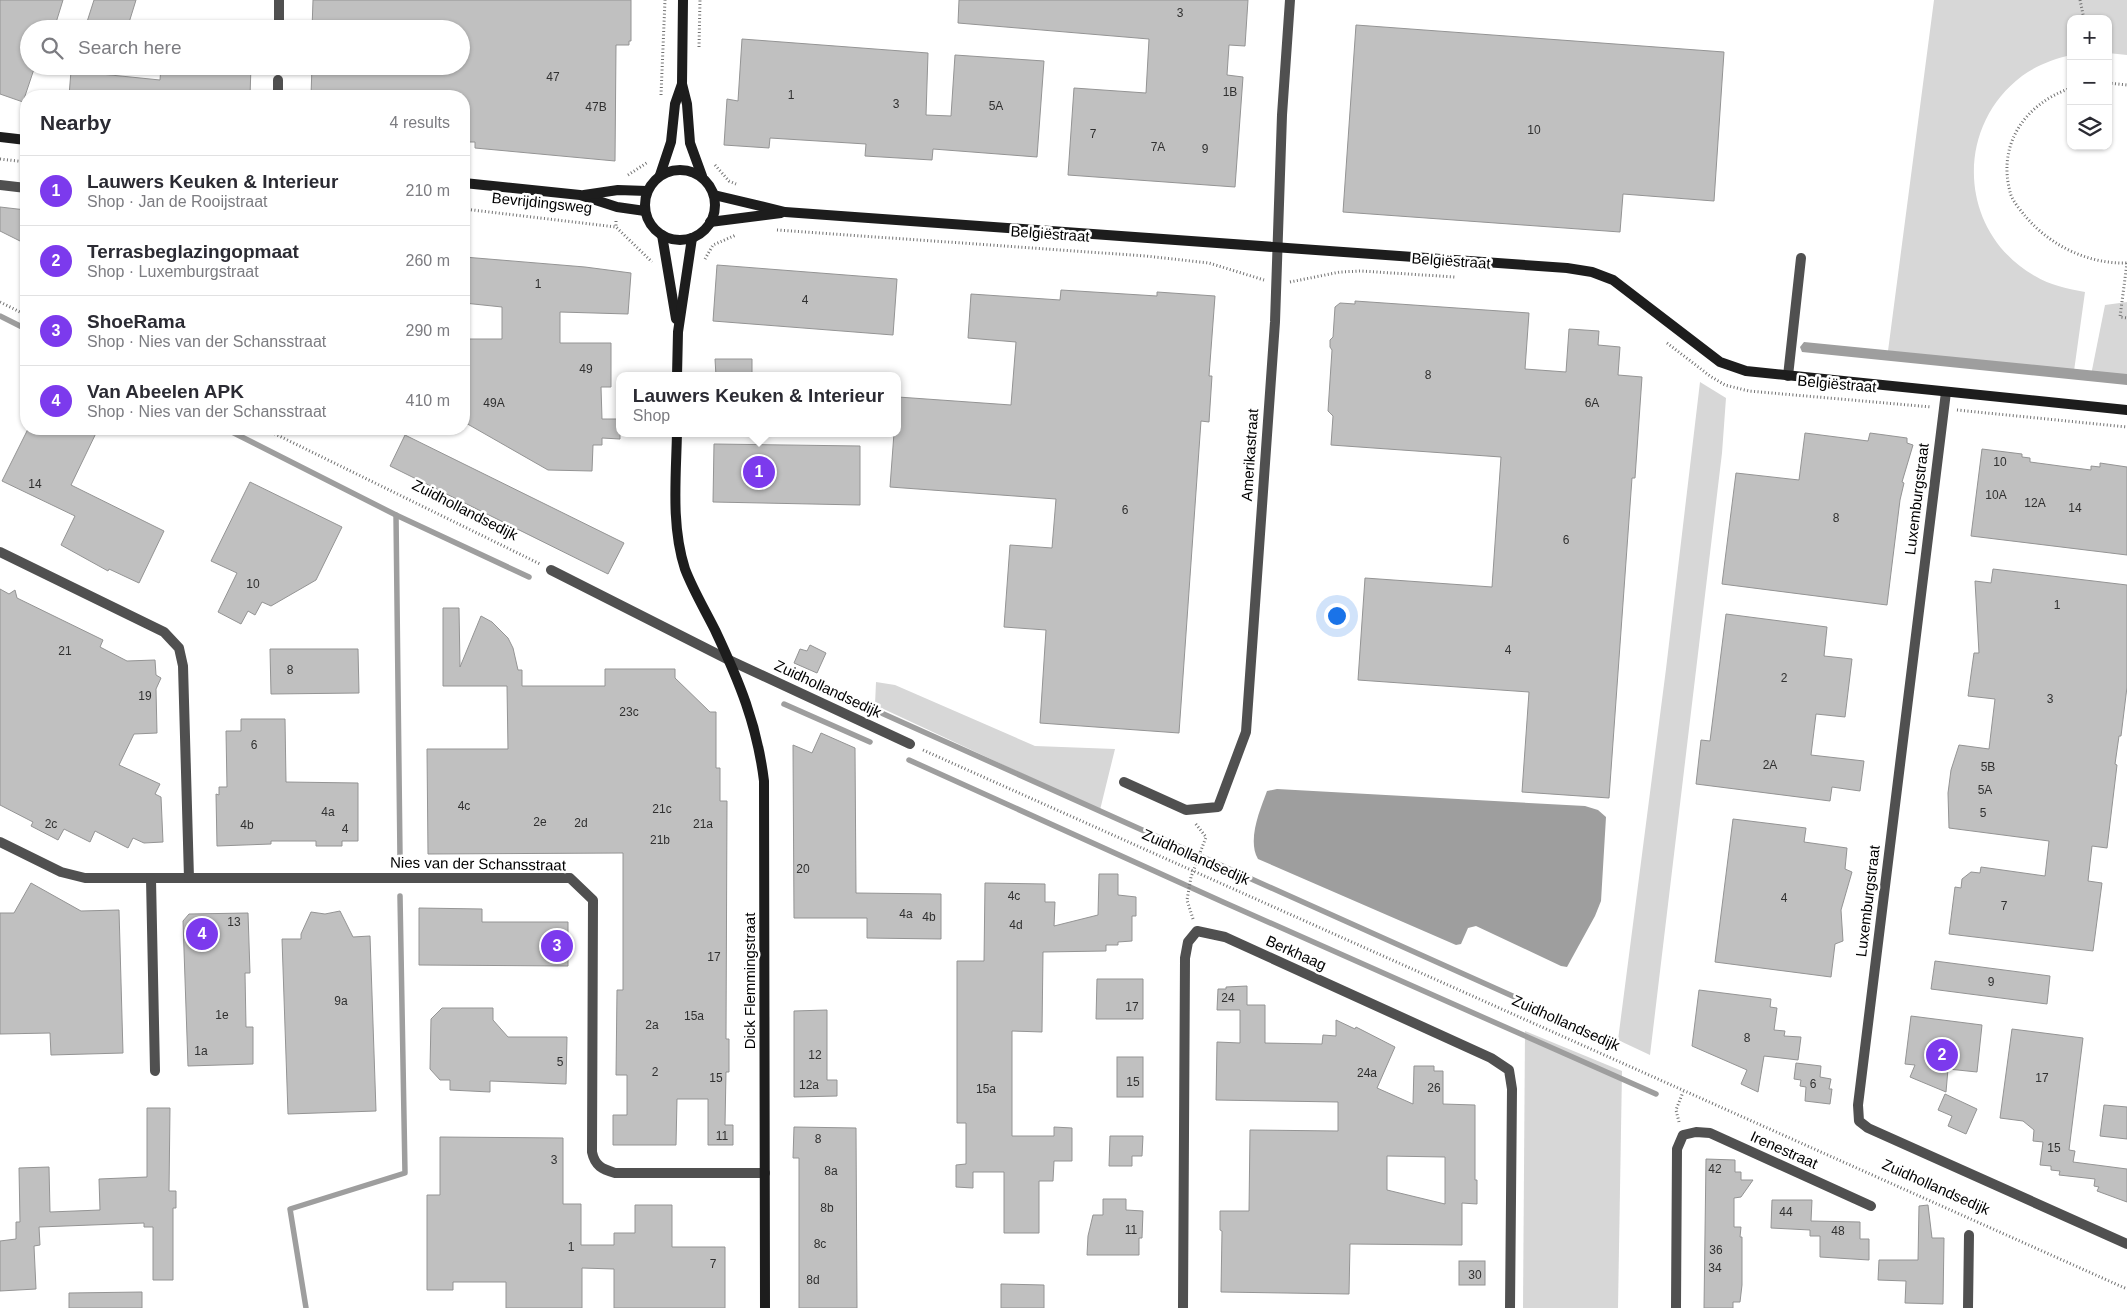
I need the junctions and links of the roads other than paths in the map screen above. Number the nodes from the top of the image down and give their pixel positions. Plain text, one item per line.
1 (279, 0) edge
2 (683, 0) edge
3 (1290, 0) edge
4 (279, 20) edge
5 (278, 80) dead end
6 (682, 84) junction
7 (278, 90) edge
8 (0, 136) edge
9 (20, 139) edge
10 (660, 175) junction
11 (702, 176) junction
12 (470, 184) edge
13 (0, 185) edge
14 (20, 187) edge
15 (647, 191) junction
16 (580, 195) junction
17 (714, 195) junction
18 (645, 211) junction
19 (785, 212) junction
20 (710, 222) junction
21 (662, 235) junction
22 (692, 238) junction
23 (1278, 248) junction
24 (1800, 258) dead end
25 (678, 332) junction
26 (677, 372) edge
27 (1788, 376) junction
28 (1946, 392) junction
29 (2127, 410) edge
30 (676, 437) edge
31 (0, 552) edge
32 (551, 570) road end
33 (729, 660) junction
34 (910, 744) road end
35 (1124, 782) dead end
36 (0, 842) edge
37 (189, 878) junction
38 (151, 879) junction
39 (154, 1071) dead end
40 (765, 1173) junction
41 (1871, 1206) dead end
42 (1969, 1235) dead end
43 (2127, 1244) edge
44 (765, 1308) edge
45 (1183, 1308) edge
46 (1510, 1308) edge
47 (1676, 1308) edge
48 (1968, 1308) edge

1 - 4 street
2 - 6 main road
3 - 23 street, Amerikastraat
5 - 7 street
6 - 10 main road
6 - 11 main road
8 - 9 main road
10 - 11 main road
10 - 15 main road
11 - 17 main road
12 - 16 main road, Bevrijdingsweg
13 - 14 street
15 - 16 main road, Bevrijdingsweg
15 - 18 main road
16 - 18 main road, Bevrijdingsweg
17 - 19 main road, Belgiëstraat
17 - 20 main road
18 - 21 main road
19 - 20 main road, Belgiëstraat
19 - 23 main road, Belgiëstraat
20 - 22 main road
21 - 22 main road
21 - 25 main road
22 - 25 main road
23 - 27 main road, Belgiëstraat
23 - 35 street, Amerikastraat
24 - 27 street
25 - 26 main road
27 - 28 main road, Belgiëstraat
28 - 29 main road, Belgiëstraat
28 - 43 street, Luxemburgstraat
30 - 33 main road, Dick Flemmingstraat
31 - 37 street
32 - 33 street, Zuidhollandsedijk
33 - 34 street, Zuidhollandsedijk
33 - 40 main road, Dick Flemmingstraat
36 - 38 street, Nies van der Schansstraat
37 - 38 street, Nies van der Schansstraat
37 - 40 street, Nies van der Schansstraat
38 - 39 street
40 - 44 main road, Dick Flemmingstraat
41 - 47 street, Irenestraat
42 - 48 street
45 - 46 street, Berkhaag

